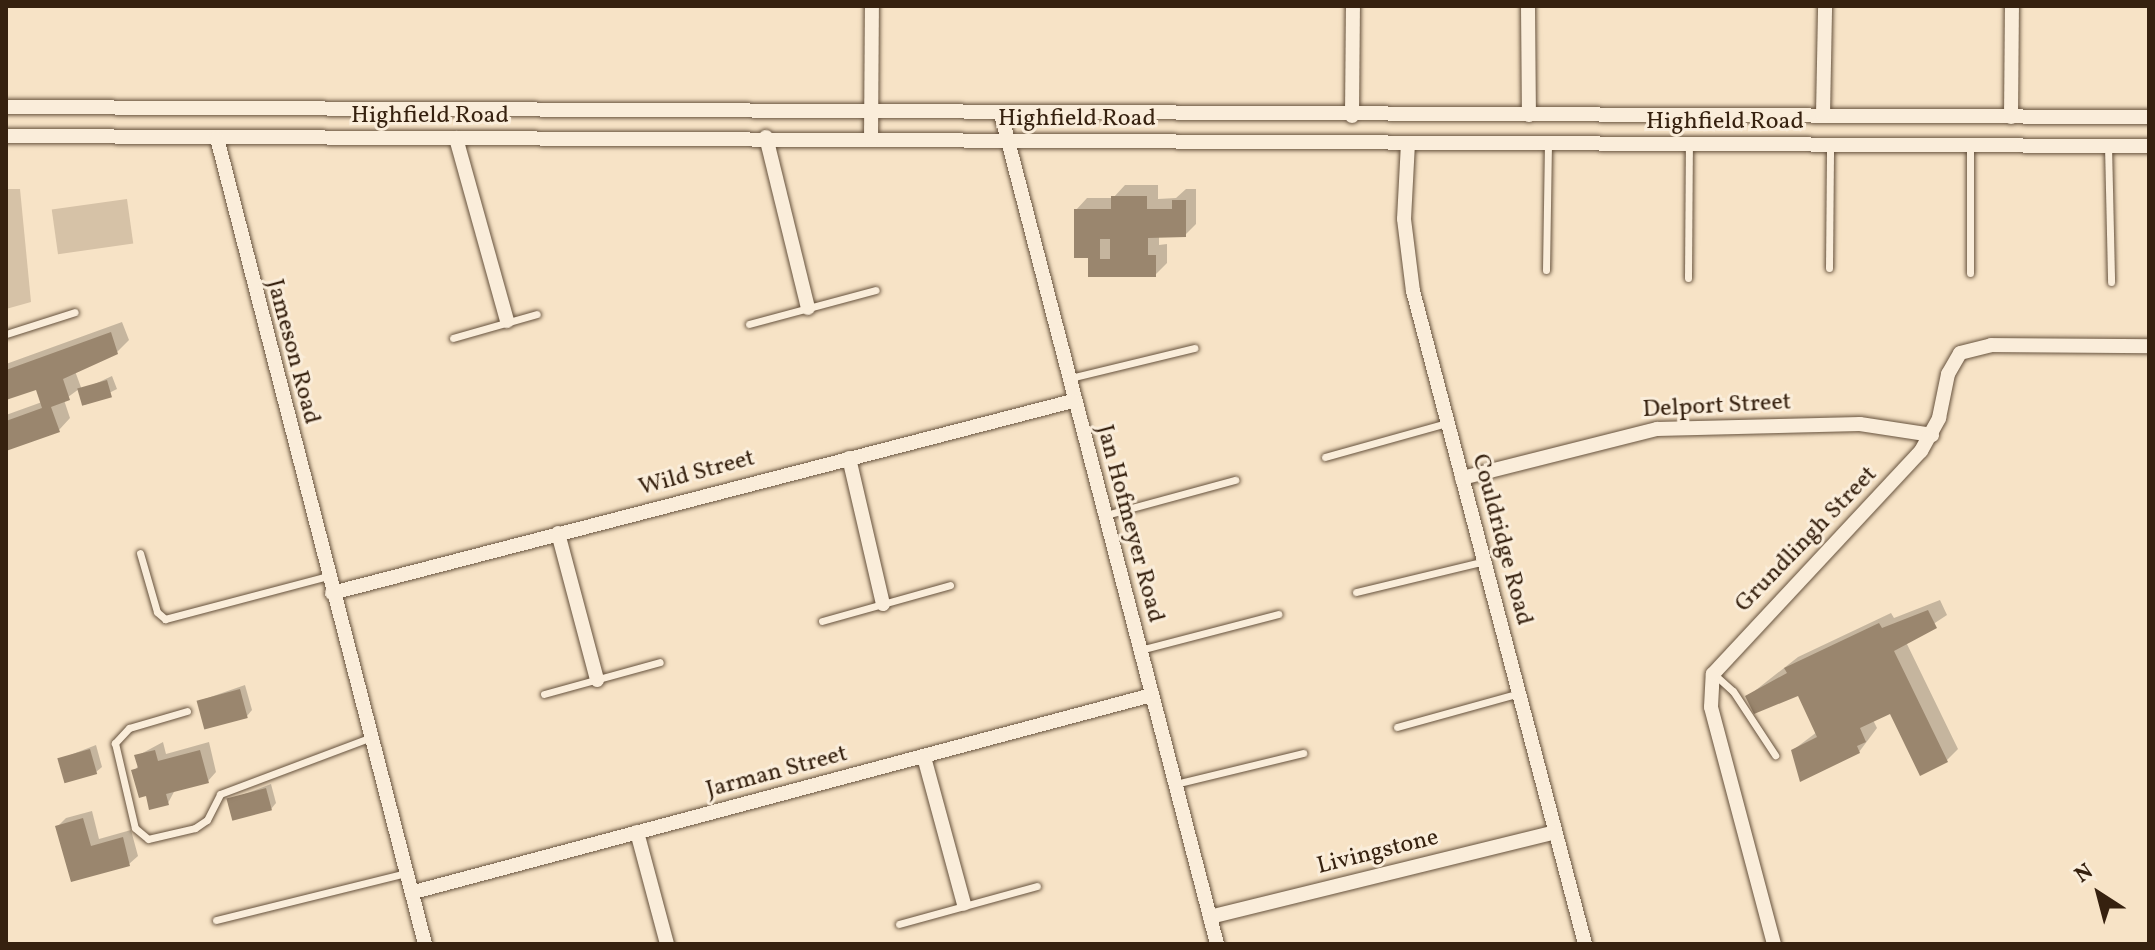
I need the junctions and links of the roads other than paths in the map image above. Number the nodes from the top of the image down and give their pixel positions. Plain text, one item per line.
1 (872, 6) edge
2 (1353, 6) edge
3 (1528, 6) edge
4 (1825, 6) edge
5 (2012, 6) edge
6 (6, 107) edge
7 (871, 114) junction
8 (1001, 114) junction
9 (1529, 115) junction
10 (1823, 115) junction
11 (1352, 116) junction
12 (2011, 117) junction
13 (2149, 117) edge
14 (6, 136) edge
15 (766, 137) junction
16 (217, 138) junction
17 (456, 138) junction
18 (871, 140) junction
19 (1006, 143) junction
20 (1408, 143) junction
21 (1548, 144) junction
22 (1830, 144) junction
23 (1970, 144) junction
24 (1689, 145) junction
25 (2108, 145) junction
26 (2149, 146) edge
27 (1829, 268) dead end
28 (1546, 270) dead end
29 (1970, 273) dead end
30 (1688, 278) dead end
31 (2111, 282) dead end
32 (876, 290) dead end
33 (808, 308) junction
34 (75, 312) dead end
35 (537, 314) dead end
36 (507, 321) junction
37 (749, 324) dead end
38 (6, 334) edge
39 (453, 338) dead end
40 (2149, 346) edge
41 (1194, 348) dead end
42 (1067, 378) junction
43 (1073, 401) junction
44 (1447, 423) junction
45 (1932, 435) junction
46 (1325, 457) dead end
47 (849, 458) junction
48 (1462, 478) junction
49 (1235, 480) dead end
50 (1104, 515) junction
51 (558, 533) junction
52 (140, 553) dead end
53 (1485, 561) junction
54 (328, 576) junction
55 (950, 585) dead end
56 (1356, 592) dead end
57 (332, 593) junction
58 (883, 604) junction
59 (1278, 614) dead end
60 (822, 621) dead end
61 (1140, 650) junction
62 (660, 662) dead end
63 (1713, 674) junction
64 (597, 680) junction
65 (1520, 693) junction
66 (544, 694) dead end
67 (1152, 695) junction
68 (187, 711) dead end
69 (1397, 727) dead end
70 (372, 737) junction
71 (1303, 753) dead end
72 (1775, 755) dead end
73 (924, 757) junction
74 (1175, 784) junction
75 (637, 832) junction
76 (1555, 832) junction
77 (409, 872) junction
78 (1037, 886) dead end
79 (414, 892) junction
80 (964, 904) junction
81 (1210, 917) junction
82 (216, 920) dead end
83 (899, 924) dead end
84 (425, 944) edge
85 (667, 944) edge
86 (1217, 944) edge
87 (1585, 944) edge
88 (1774, 944) edge

1 - 7 street
2 - 11 street
3 - 9 street
4 - 10 street
5 - 12 street
6 - 7 street, Highfield Road
7 - 8 street, Highfield Road
7 - 18 street
8 - 11 street, Highfield Road
8 - 19 street, Jan Hofmeyer Road
9 - 10 street, Highfield Road
9 - 11 street, Highfield Road
10 - 12 street, Highfield Road
12 - 13 street, Highfield Road
14 - 16 street, Highfield Road
15 - 17 street, Highfield Road
15 - 18 street, Highfield Road
15 - 33 street
16 - 17 street, Highfield Road
16 - 54 street, Jameson Road
17 - 36 street
18 - 19 street, Highfield Road
19 - 20 street, Highfield Road
19 - 42 street, Jan Hofmeyer Road
20 - 21 street, Highfield Road
20 - 44 street, Couldridge Road
21 - 24 street, Highfield Road
21 - 28 lane
22 - 23 street, Highfield Road
22 - 24 street, Highfield Road
22 - 27 lane
23 - 25 street, Highfield Road
23 - 29 lane
24 - 30 lane
25 - 26 street, Highfield Road
25 - 31 lane
32 - 33 lane
33 - 37 lane
34 - 38 lane
35 - 36 lane
36 - 39 lane
40 - 45 street, Grundlingh Street
41 - 42 lane
42 - 43 street, Jan Hofmeyer Road
43 - 47 street, Wild Street
43 - 50 street, Jan Hofmeyer Road
44 - 46 lane
44 - 48 street, Couldridge Road
45 - 48 street, Delport Street
45 - 63 street, Grundlingh Street
47 - 51 street, Wild Street
47 - 58 street
48 - 53 street, Couldridge Road
49 - 50 lane
50 - 61 street, Jan Hofmeyer Road
51 - 57 street, Wild Street
51 - 64 street
52 - 54 lane
53 - 56 lane
53 - 65 street, Couldridge Road
54 - 57 street, Jameson Road
55 - 58 lane
57 - 70 street, Jameson Road
58 - 60 lane
59 - 61 lane
61 - 67 street, Jan Hofmeyer Road
62 - 64 lane
63 - 72 lane
63 - 88 street
64 - 66 lane
65 - 69 lane
65 - 76 street, Couldridge Road
67 - 73 street, Jarman Street
67 - 74 street, Jan Hofmeyer Road
68 - 70 lane
70 - 77 street, Jameson Road
71 - 74 lane
73 - 75 street, Jarman Street
73 - 80 street
74 - 81 street, Jan Hofmeyer Road
75 - 79 street, Jarman Street
75 - 85 street
76 - 81 street, Livingstone
76 - 87 street, Couldridge Road
77 - 79 street, Jameson Road
77 - 82 lane
78 - 80 lane
79 - 84 street, Jameson Road
80 - 83 lane
81 - 86 street, Jan Hofmeyer Road

